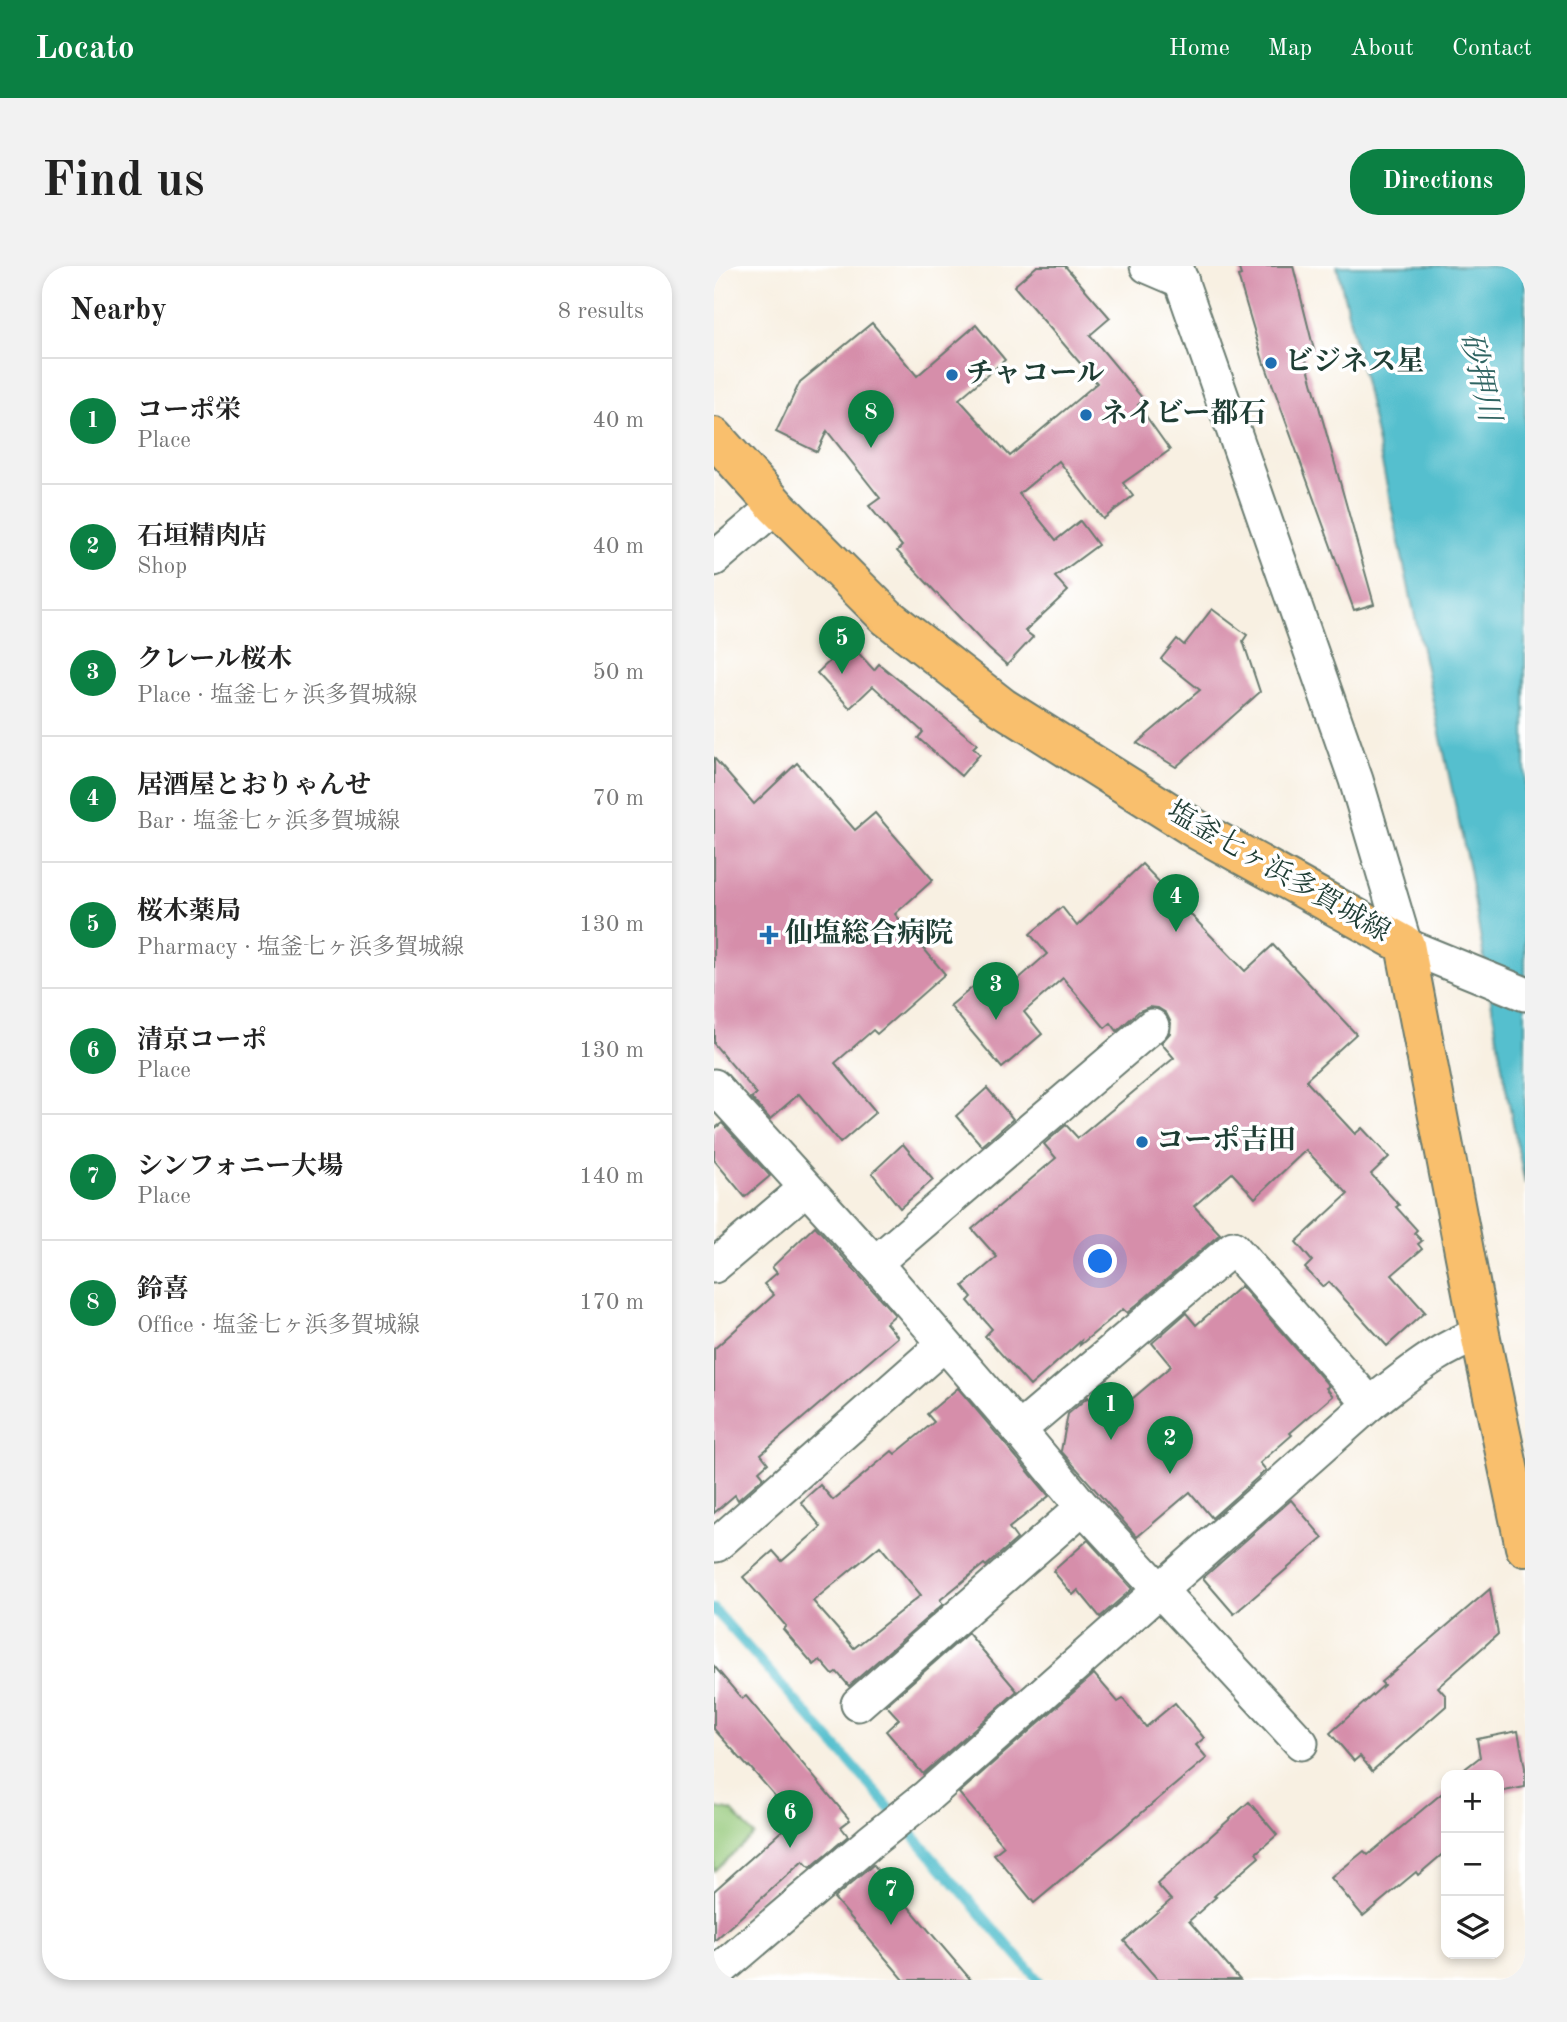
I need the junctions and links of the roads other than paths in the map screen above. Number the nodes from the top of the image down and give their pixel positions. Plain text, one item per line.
1 (1147, 266) edge
2 (1179, 274) edge
3 (714, 437) edge
4 (776, 506) junction
5 (714, 559) edge
6 (1405, 945) junction
7 (1525, 994) edge
8 (1152, 1026) dead end
9 (719, 1102) edge
10 (806, 1188) junction
11 (875, 1263) junction
12 (714, 1266) edge
13 (1480, 1334) junction
14 (944, 1344) junction
15 (1370, 1404) junction
16 (1019, 1430) junction
17 (1083, 1507) junction
18 (716, 1545) dead end
19 (1525, 1547) edge
20 (1159, 1590) junction
21 (858, 1704) dead end
22 (1301, 1743) dead end
23 (714, 1975) edge

1 - 2 street
2 - 6 street
3 - 4 main road, 塩釜七ヶ浜多賀城線
4 - 5 street
4 - 6 main road, 塩釜七ヶ浜多賀城線
6 - 7 street
6 - 13 main road, 塩釜七ヶ浜多賀城線
8 - 11 street
9 - 10 street
10 - 11 street
10 - 12 street
11 - 14 street
13 - 15 street
13 - 19 main road, 塩釜七ヶ浜多賀城線
14 - 16 street
14 - 18 street
15 - 16 street
15 - 20 street
16 - 17 street
17 - 20 street
17 - 21 street
20 - 22 street
20 - 23 street

